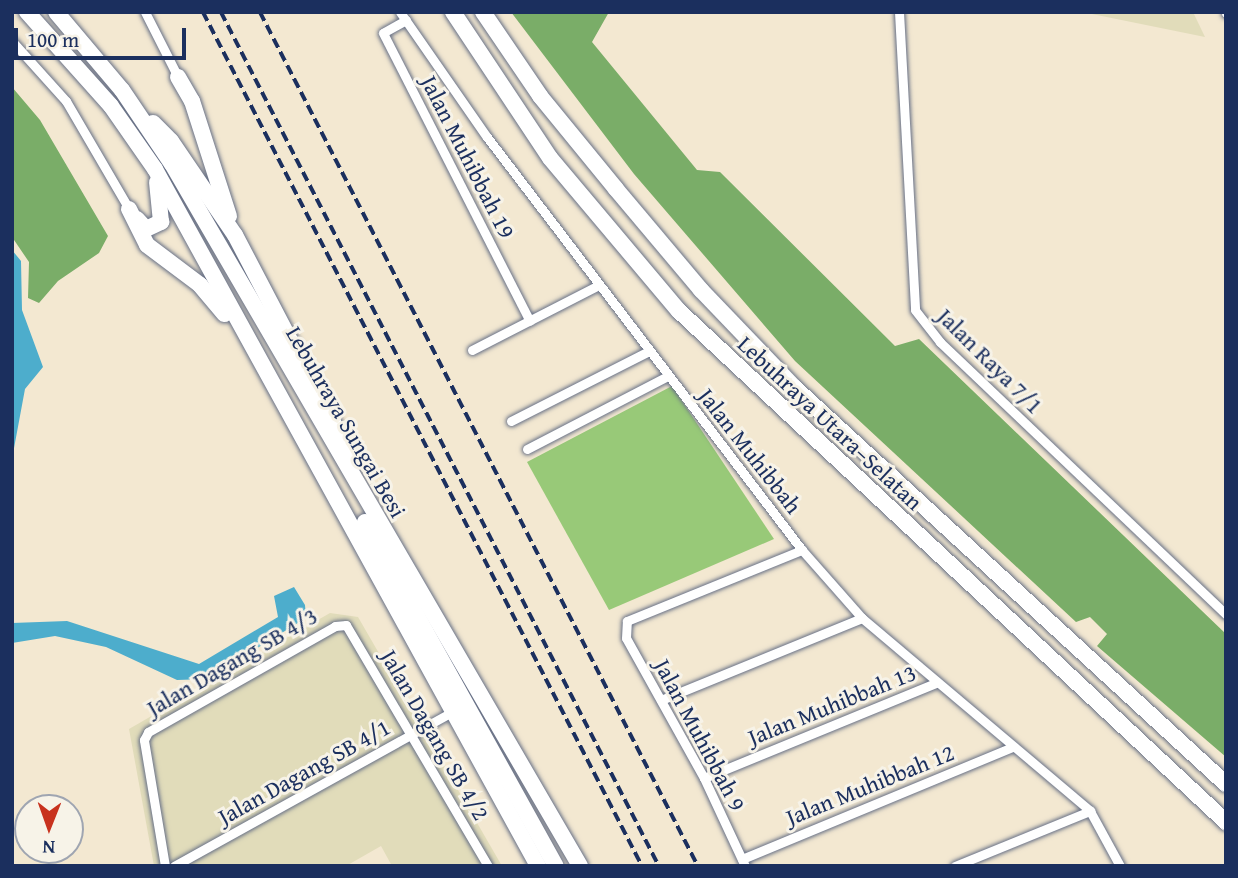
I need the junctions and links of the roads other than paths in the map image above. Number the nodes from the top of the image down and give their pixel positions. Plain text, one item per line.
1 (27, 12) edge
2 (56, 12) edge
3 (145, 12) edge
4 (453, 12) edge
5 (483, 12) edge
6 (899, 12) edge
7 (403, 16) edge
8 (12, 41) edge
9 (178, 77) junction
10 (131, 102) junction
11 (171, 141) junction
12 (155, 169) junction
13 (130, 209) junction
14 (235, 235) junction
15 (599, 285) junction
16 (530, 321) junction
17 (248, 344) junction
18 (472, 351) dead end
19 (649, 351) junction
20 (668, 376) junction
21 (511, 421) dead end
22 (527, 449) dead end
23 (352, 478) junction
24 (382, 530) junction
25 (802, 550) junction
26 (1226, 614) edge
27 (862, 618) junction
28 (346, 625) joint
29 (936, 683) junction
30 (661, 699) junction
31 (454, 711) junction
32 (413, 734) junction
33 (1013, 747) junction
34 (704, 778) junction
35 (1226, 784) edge
36 (1090, 811) junction
37 (1226, 822) edge
38 (559, 834) junction
39 (743, 862) edge
40 (165, 866) edge
41 (174, 866) edge
42 (488, 866) edge
43 (538, 866) edge
44 (556, 866) edge
45 (568, 866) edge
46 (580, 866) edge
47 (956, 866) edge
48 (1120, 866) edge

1 - 12 highway, Lebuhraya Sungai Besi
2 - 10 highway, Lebuhraya Sungai Besi
3 - 9 street
4 - 37 highway, Lebuhraya Utara–Selatan
5 - 35 highway, Lebuhraya Utara–Selatan
6 - 26 street, Jalan Raya 7/1
7 - 15 street, Jalan Muhibbah
7 - 16 street, Jalan Muhibbah 19
8 - 13 street
9 - 11 highway
9 - 14 highway
10 - 11 highway
10 - 23 highway, Lebuhraya Sungai Besi
11 - 14 highway
12 - 13 highway
12 - 17 highway, Lebuhraya Sungai Besi
13 - 17 highway
14 - 24 highway
15 - 16 street
15 - 19 street, Jalan Muhibbah
16 - 18 street
17 - 31 highway, Lebuhraya Sungai Besi
19 - 20 street, Jalan Muhibbah
19 - 21 street
20 - 22 street
20 - 25 street, Jalan Muhibbah
23 - 24 highway, Lebuhraya Sungai Besi
23 - 44 highway
24 - 38 highway, Lebuhraya Sungai Besi
25 - 27 street, Jalan Muhibbah
25 - 30 street, Jalan Muhibbah 9
27 - 29 street, Jalan Muhibbah
27 - 30 street
28 - 32 street, Jalan Dagang SB 4/2
28 - 40 street, Jalan Dagang SB 4/3
29 - 33 street, Jalan Muhibbah
29 - 34 street, Jalan Muhibbah 13
30 - 34 street, Jalan Muhibbah 9
31 - 32 street, Jalan Dagang SB 4/1
31 - 43 highway, Lebuhraya Sungai Besi
32 - 41 street, Jalan Dagang SB 4/1
32 - 42 street, Jalan Dagang SB 4/2
33 - 36 street, Jalan Muhibbah
33 - 39 street, Jalan Muhibbah 12
34 - 39 street, Jalan Muhibbah 9
36 - 47 street
36 - 48 street, Jalan Muhibbah
38 - 45 highway
38 - 46 highway, Lebuhraya Sungai Besi

